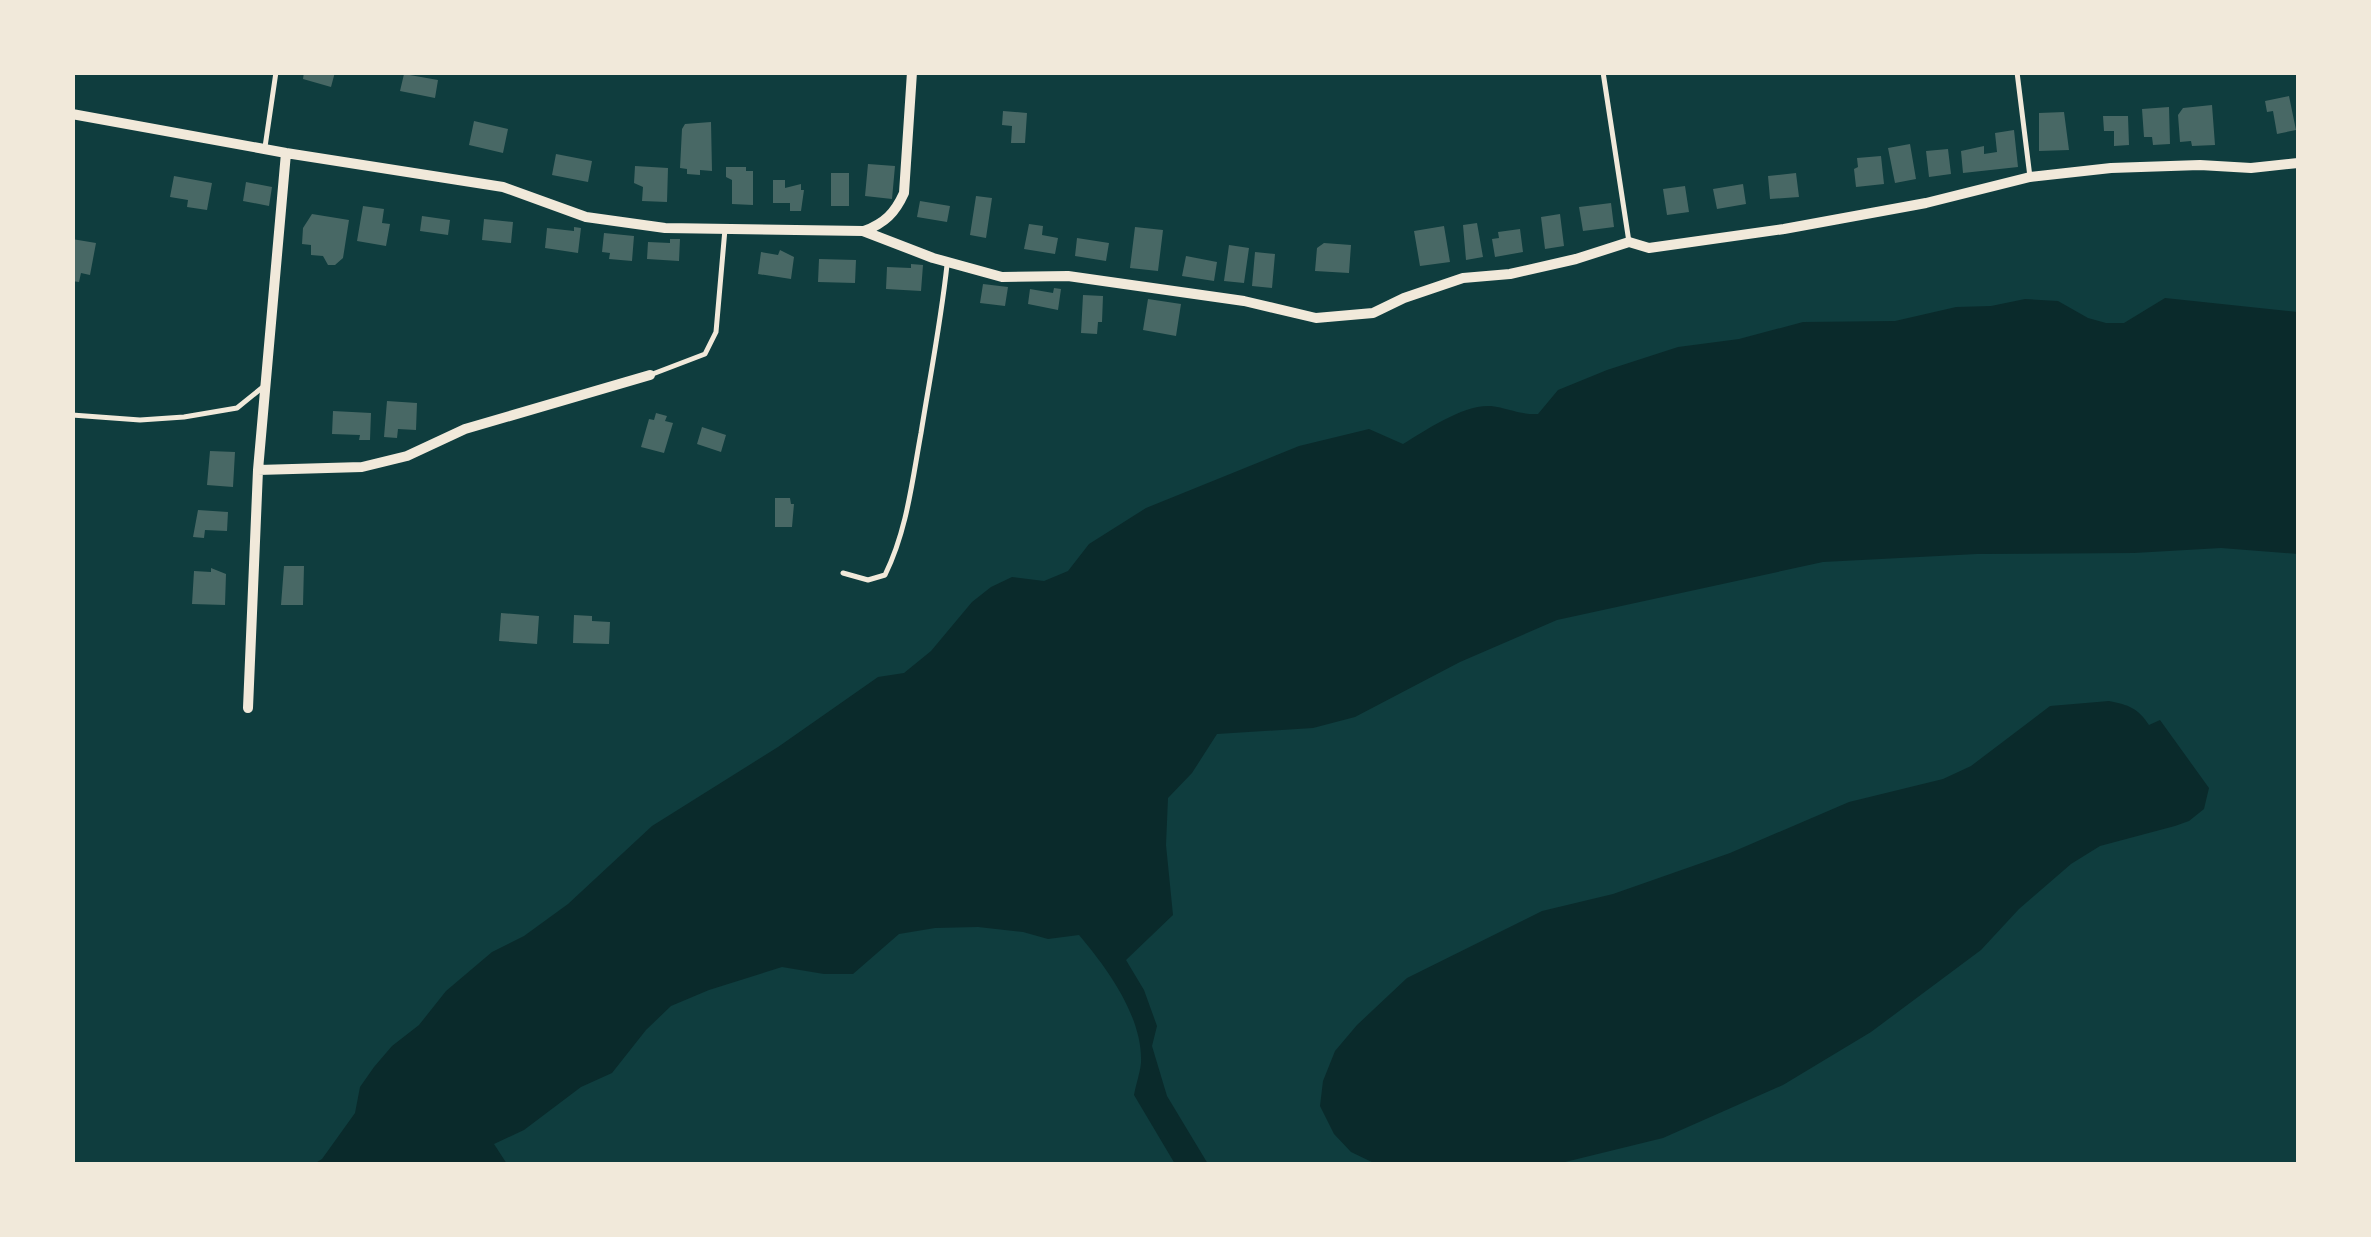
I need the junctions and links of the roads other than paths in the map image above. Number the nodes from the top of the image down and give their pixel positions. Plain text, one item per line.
1 (276, 72) edge
2 (912, 72) edge
3 (1603, 72) edge
4 (2017, 72) edge
5 (72, 114) edge
6 (264, 147) junction
7 (286, 152) junction
8 (2298, 163) edge
9 (2030, 177) junction
10 (725, 229) junction
11 (863, 231) junction
12 (1628, 242) junction
13 (947, 262) junction
14 (650, 375) joint
15 (265, 385) junction
16 (72, 415) edge
17 (258, 470) junction
18 (843, 574) dead end
19 (248, 708) dead end

1 - 6 lane
2 - 11 street
3 - 12 lane
4 - 9 lane
5 - 6 street
6 - 7 street
7 - 10 street
7 - 15 street
8 - 9 street
9 - 12 street
10 - 11 street
10 - 14 lane
11 - 13 street
12 - 13 street
13 - 18 lane
14 - 17 street
15 - 16 lane
15 - 17 street
17 - 19 street

